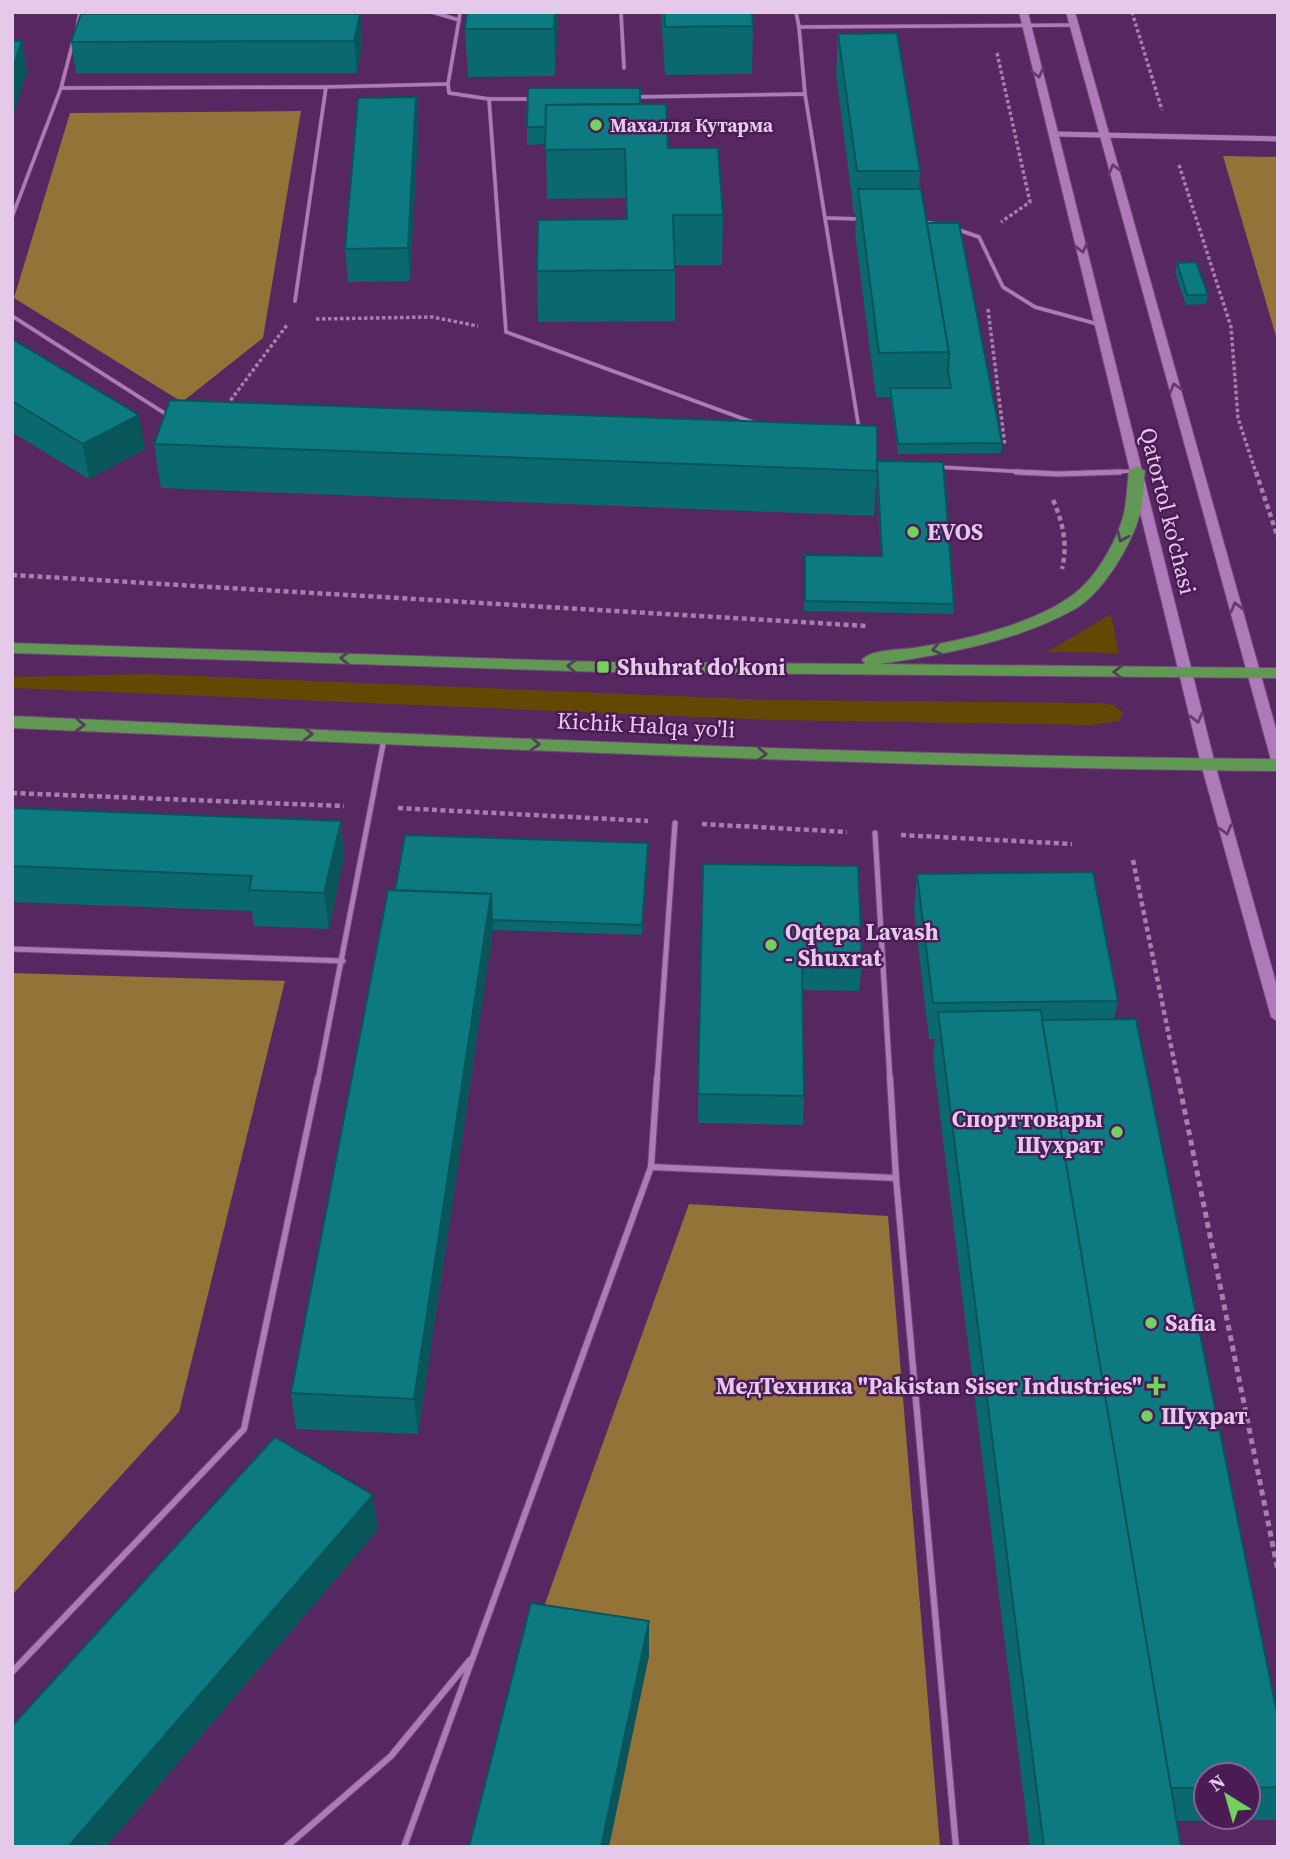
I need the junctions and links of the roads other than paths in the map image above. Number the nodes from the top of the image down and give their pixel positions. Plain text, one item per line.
1 (80, 12) edge
2 (432, 12) edge
3 (460, 12) edge
4 (621, 12) edge
5 (796, 12) edge
6 (1023, 12) edge
7 (1070, 12) edge
8 (459, 20) junction
9 (1027, 25) junction
10 (1074, 25) junction
11 (799, 27) junction
12 (624, 68) dead end
13 (448, 84) junction
14 (61, 88) junction
15 (326, 88) junction
16 (805, 94) junction
17 (626, 97) edge
18 (544, 98) edge
19 (489, 99) junction
20 (1054, 134) junction
21 (1105, 135) junction
22 (1278, 139) edge
23 (12, 217) edge
24 (825, 218) junction
25 (863, 219) edge
26 (912, 222) edge
27 (295, 301) road end
28 (12, 317) edge
29 (1101, 325) junction
30 (762, 425) edge
31 (211, 426) edge
32 (860, 436) edge
33 (932, 467) edge
34 (1137, 471) junction
35 (12, 648) edge
36 (142, 652) junction
37 (12, 657) edge
38 (828, 669) junction
39 (1186, 673) junction
40 (1254, 673) junction
41 (1278, 673) edge
42 (12, 722) edge
43 (384, 737) junction
44 (1278, 762) edge
45 (1208, 764) junction
46 (675, 823) road end
47 (875, 833) road end
48 (12, 949) edge
49 (343, 961) junction
50 (1278, 1017) edge
51 (651, 1167) junction
52 (896, 1178) junction
53 (473, 1657) junction
54 (12, 1672) edge
55 (286, 1847) edge
56 (404, 1847) edge
57 (956, 1847) edge

1 - 14 lane
2 - 8 lane
3 - 8 lane
4 - 12 lane
5 - 11 lane
6 - 9 main road, Qatortol ko'chasi
7 - 10 main road, Qatortol ko'chasi
8 - 13 lane
9 - 10 lane
9 - 11 lane
9 -> 20 main road, Qatortol ko'chasi
10 - 21 main road, Qatortol ko'chasi
11 - 16 lane
13 - 15 lane
13 - 19 lane
14 - 15 lane
14 - 23 lane
15 - 27 lane
16 - 17 lane
16 - 24 lane
18 - 19 lane
19 - 30 lane
20 - 21 street
20 -> 29 main road, Qatortol ko'chasi
21 - 22 street
40 -> 21 main road, Qatortol ko'chasi
24 - 25 lane
24 - 32 lane
26 - 29 lane
28 - 31 lane
29 - 34 main road, Qatortol ko'chasi
33 - 34 lane
34 -> 38 highway
34 - 39 main road, Qatortol ko'chasi
35 - 36 highway
36 - 37 highway
38 -> 36 highway
39 -> 38 highway
39 - 40 highway
39 -> 45 main road, Qatortol ko'chasi
40 - 41 highway
40 - 44 main road, Qatortol ko'chasi
42 -> 43 highway, Kichik Halqa yo'li
43 -> 45 highway, Kichik Halqa yo'li
43 - 49 lane
44 - 45 highway, Kichik Halqa yo'li
45 -> 50 main road, Qatortol ko'chasi
46 - 51 lane
47 - 52 lane
48 - 49 lane
49 - 54 lane
51 - 52 lane
51 - 53 lane
52 - 57 lane
53 - 55 lane
53 - 56 lane

